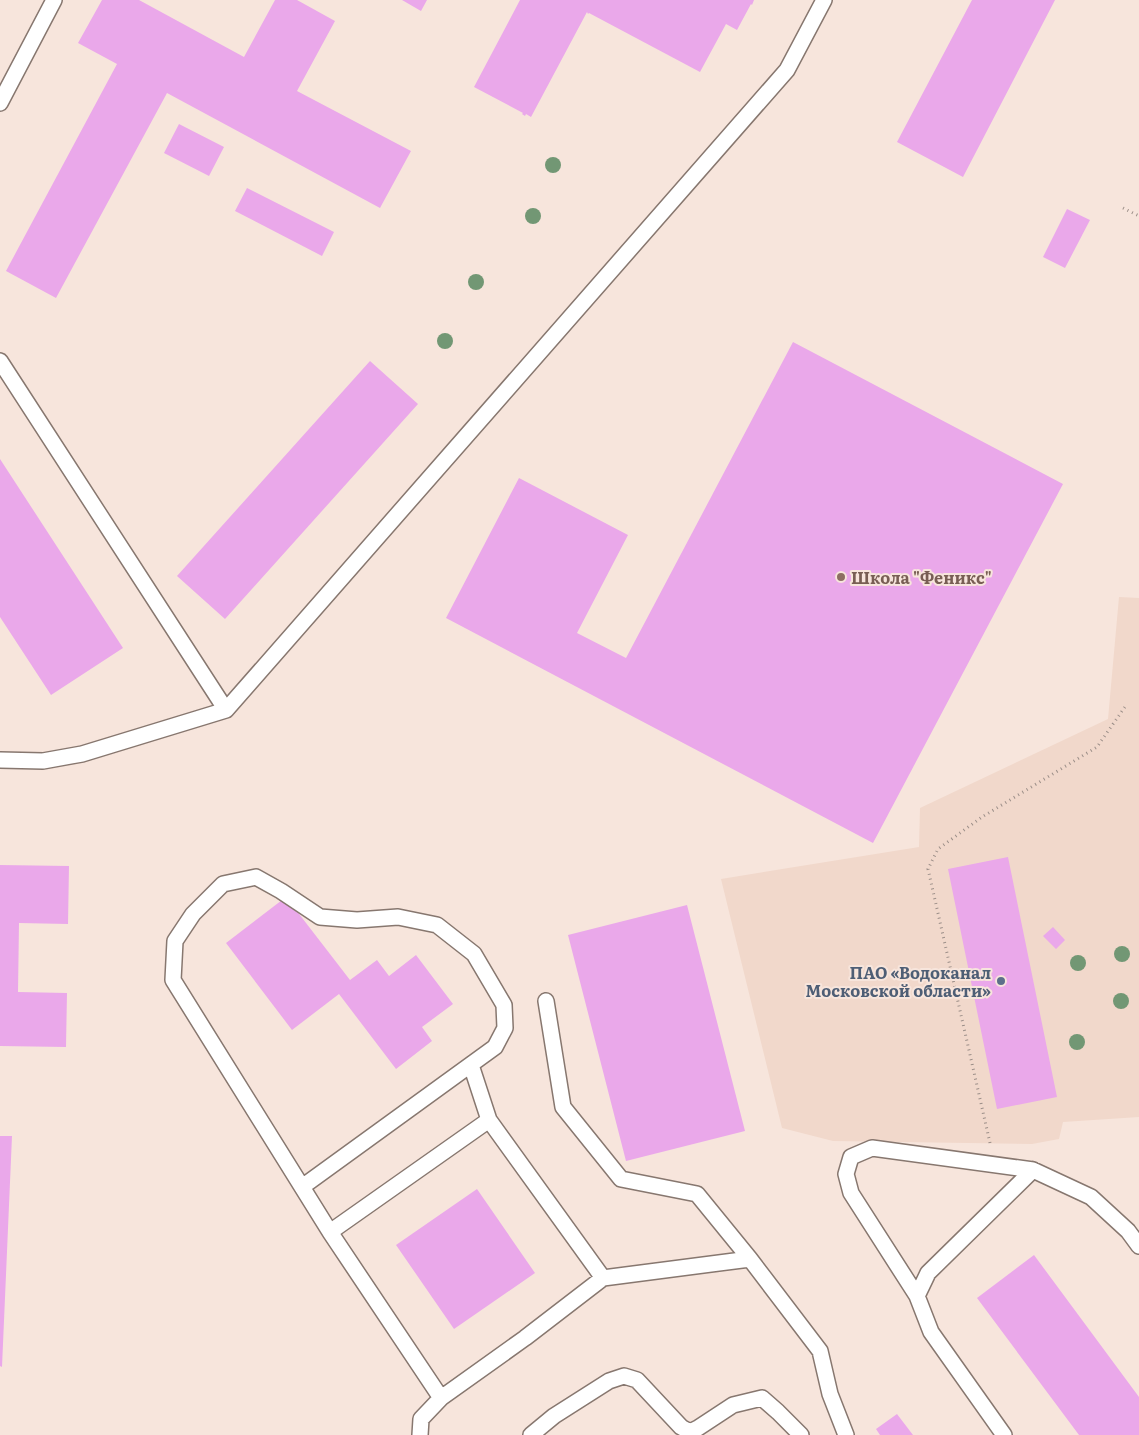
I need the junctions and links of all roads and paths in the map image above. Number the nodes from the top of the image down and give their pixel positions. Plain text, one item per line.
1 (54, 0) edge
2 (824, 0) edge
3 (0, 103) edge
4 (1123, 208) dead end
5 (1139, 216) edge
6 (0, 361) edge
7 (1127, 704) dead end
8 (226, 710) junction
9 (0, 760) edge
10 (546, 1001) dead end
11 (471, 1065) junction
12 (489, 1120) junction
13 (995, 1165) junction
14 (1033, 1170) junction
15 (302, 1186) junction
16 (330, 1232) junction
17 (1139, 1246) edge
18 (750, 1259) junction
19 (603, 1278) junction
20 (917, 1296) junction
21 (441, 1398) junction
22 (420, 1435) edge
23 (531, 1435) edge
24 (801, 1435) edge
25 (846, 1435) edge
26 (1004, 1435) edge

1 - 3 lane
2 - 8 lane
4 - 5 path
6 - 8 lane
7 - 13 path
8 - 9 lane
10 - 18 lane
11 - 12 lane
11 - 15 lane
11 - 15 lane
12 - 16 lane
12 - 19 lane
13 - 14 lane
13 - 20 lane
14 - 17 lane
14 - 20 lane
15 - 16 lane
16 - 21 lane
18 - 19 lane
18 - 25 lane
19 - 21 lane
20 - 26 lane
21 - 22 lane
23 - 24 lane

